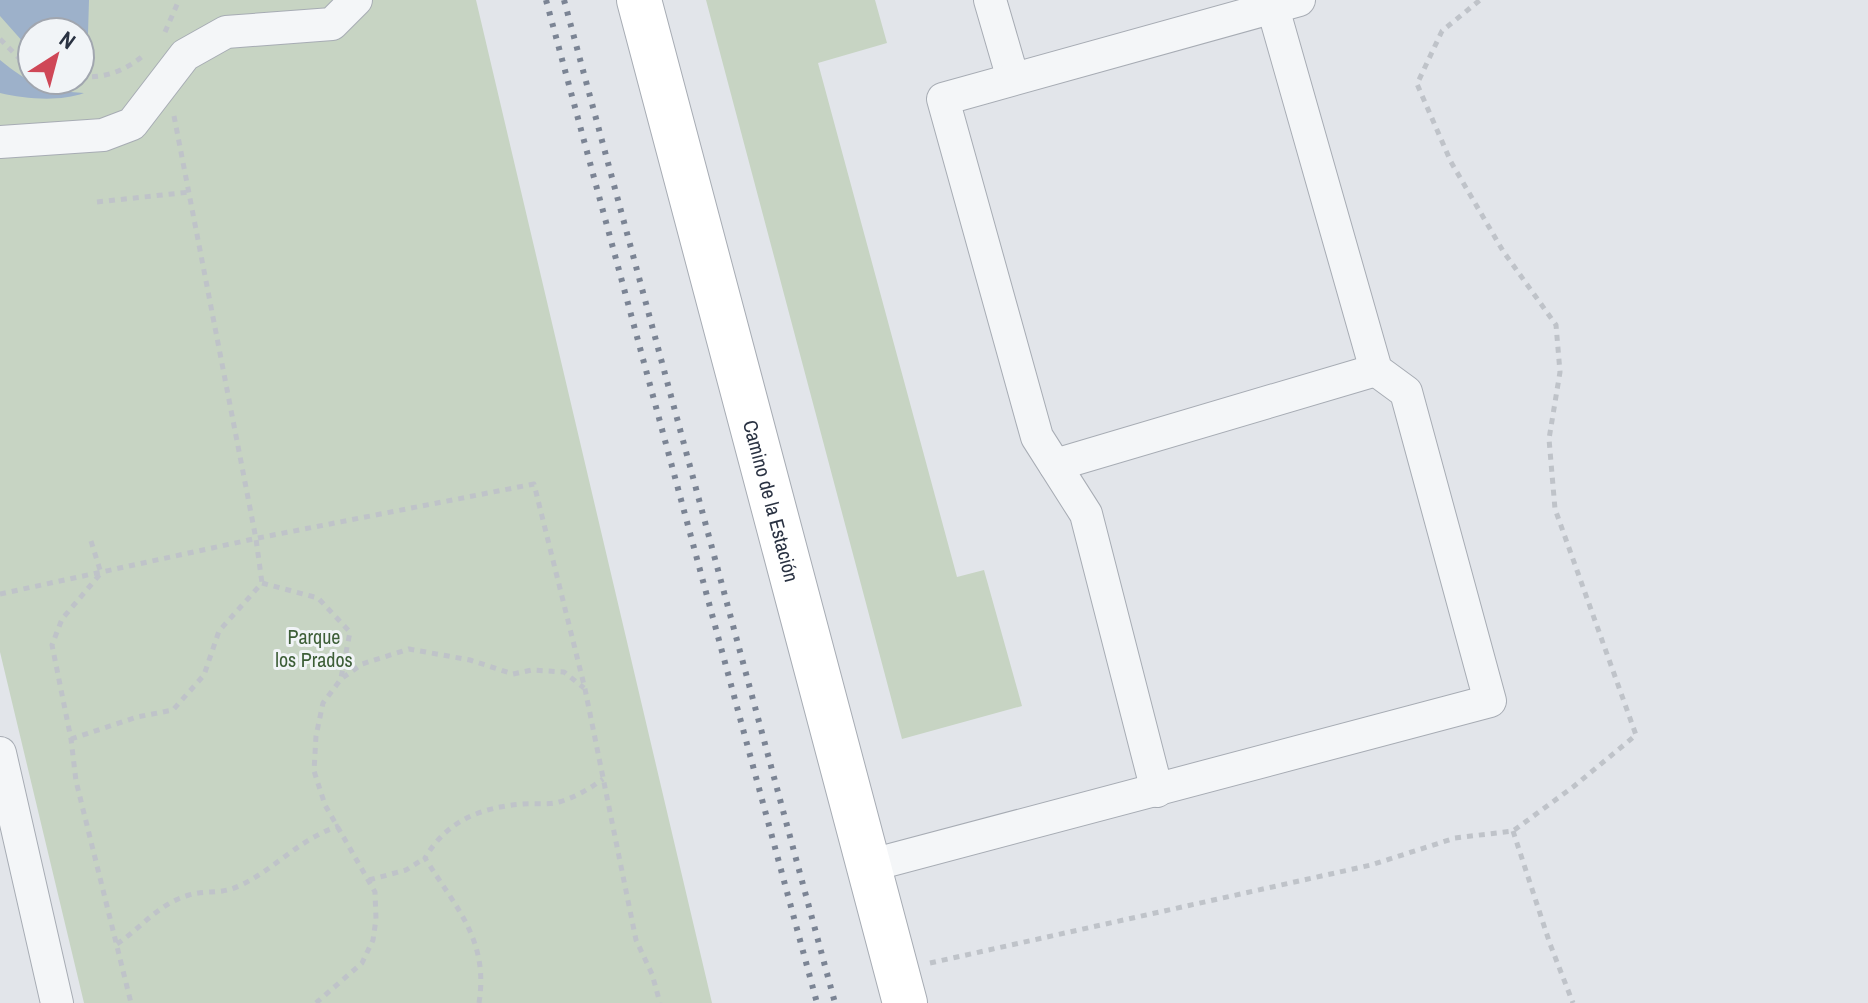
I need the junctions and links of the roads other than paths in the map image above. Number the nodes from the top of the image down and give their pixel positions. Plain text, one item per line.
1 (356, 0) edge
2 (639, 0) edge
3 (990, 0) edge
4 (1286, 4) edge
5 (1013, 79) junction
6 (0, 142) edge
7 (1376, 370) junction
8 (1055, 465) junction
9 (0, 753) edge
10 (1157, 791) junction
11 (868, 866) junction
12 (901, 987) edge
13 (57, 1003) edge

1 - 6 street
2 - 11 street, Camino de la Estación
3 - 5 street
4 - 5 street
4 - 7 street
5 - 8 street
7 - 8 street
7 - 10 street
8 - 10 street
9 - 13 street
10 - 11 street
11 - 12 street, Camino de la Estación

